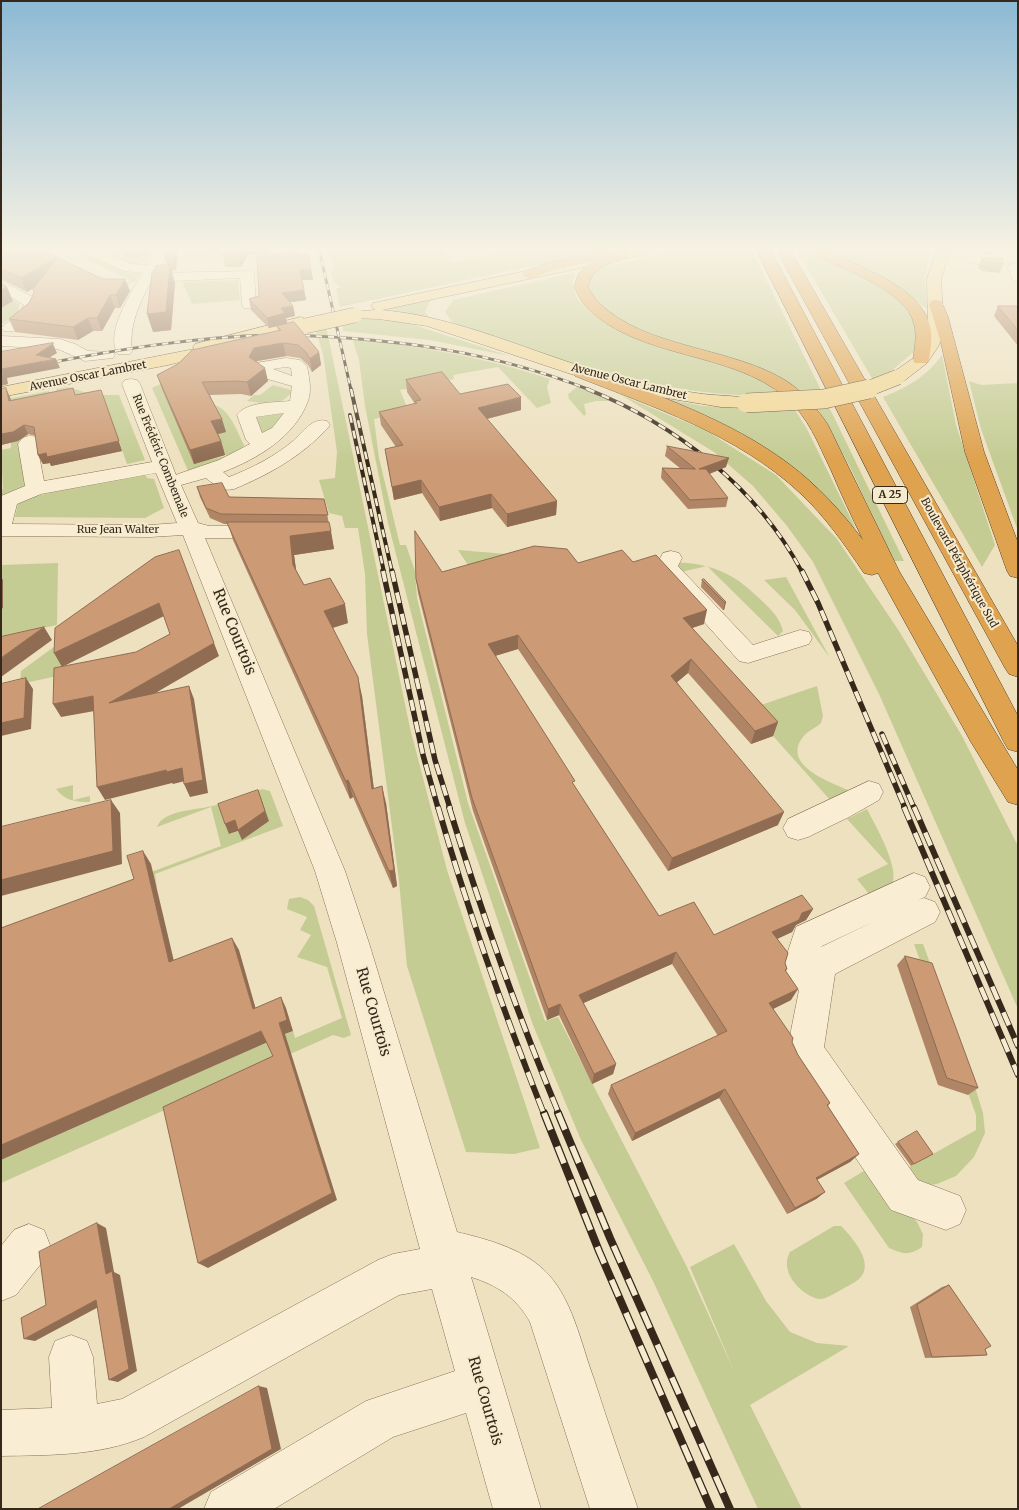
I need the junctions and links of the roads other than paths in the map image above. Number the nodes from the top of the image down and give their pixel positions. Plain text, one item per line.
1 (19, 319) edge
2 (126, 319) edge
3 (324, 319) edge
4 (417, 319) edge
5 (440, 319) edge
6 (612, 319) edge
7 (799, 319) edge
8 (823, 319) edge
9 (921, 319) edge
10 (936, 319) edge
11 (942, 319) edge
12 (1, 333) edge
13 (467, 333) junction
14 (1, 341) edge
15 (135, 350) junction
16 (107, 355) junction
17 (8, 356) edge
18 (166, 358) junction
19 (921, 360) junction
20 (88, 370) junction
21 (581, 372) junction
22 (301, 382) dead end
23 (131, 384) junction
24 (1, 386) edge
25 (1, 392) edge
26 (296, 406) junction
27 (321, 425) dead end
28 (270, 438) junction
29 (30, 441) edge
30 (209, 471) junction
31 (167, 474) junction
32 (36, 489) junction
33 (186, 520) junction
34 (1, 524) edge
35 (1, 530) edge
36 (287, 533) edge
37 (672, 558) dead end
38 (1018, 571) edge
39 (800, 638) dead end
40 (1018, 668) edge
41 (1018, 742) edge
42 (991, 750) junction
43 (869, 792) dead end
44 (1018, 794) edge
45 (798, 828) dead end
46 (797, 975) dead end
47 (946, 1210) dead end
48 (29, 1245) dead end
49 (443, 1257) junction
50 (1, 1280) edge
51 (71, 1357) dead end
52 (480, 1386) junction
53 (76, 1431) junction
54 (1, 1433) edge
55 (228, 1509) edge
56 (518, 1509) edge
57 (614, 1509) edge

1 - 12 street
2 - 15 street
3 - 18 main road, Avenue Oscar Lambret, bridge
4 - 13 main road, Avenue Oscar Lambret
5 - 13 main road, Avenue Oscar Lambret
6 - 42 highway
7 - 41 highway, A 25
8 - 40 highway, Boulevard Périphérique Sud / A 25
9 - 19 highway
10 - 19 main road, Avenue Oscar Lambret
11 - 38 highway
13 - 21 main road, Avenue Oscar Lambret
14 - 16 street
15 - 16 main road
15 - 18 main road
16 - 20 main road
17 - 20 street
18 - 20 main road, Avenue Oscar Lambret
18 - 23 main road
19 - 21 main road, Avenue Oscar Lambret, bridge
20 - 23 main road
20 - 24 main road, Avenue Oscar Lambret
20 - 25 main road, Avenue Oscar Lambret
21 - 42 highway
22 - 26 street
23 - 31 street, Rue Frédéric Combemale
26 - 28 street
26 - 28 street
27 - 30 street
28 - 30 street
29 - 32 street
30 - 31 street
31 - 32 street
31 - 33 street, Rue Frédéric Combemale
32 - 34 street
33 - 34 street
33 - 35 street, Rue Jean Walter
33 - 36 street, Rue Jean Walter
33 - 49 street, Rue Courtois
37 - 39 street
42 - 44 highway
43 - 45 street
46 - 47 street
48 - 50 street
49 - 52 street, Rue Courtois
49 - 53 street
49 - 57 street
51 - 53 street
52 - 55 street
52 - 56 street, Rue Courtois
53 - 54 street

